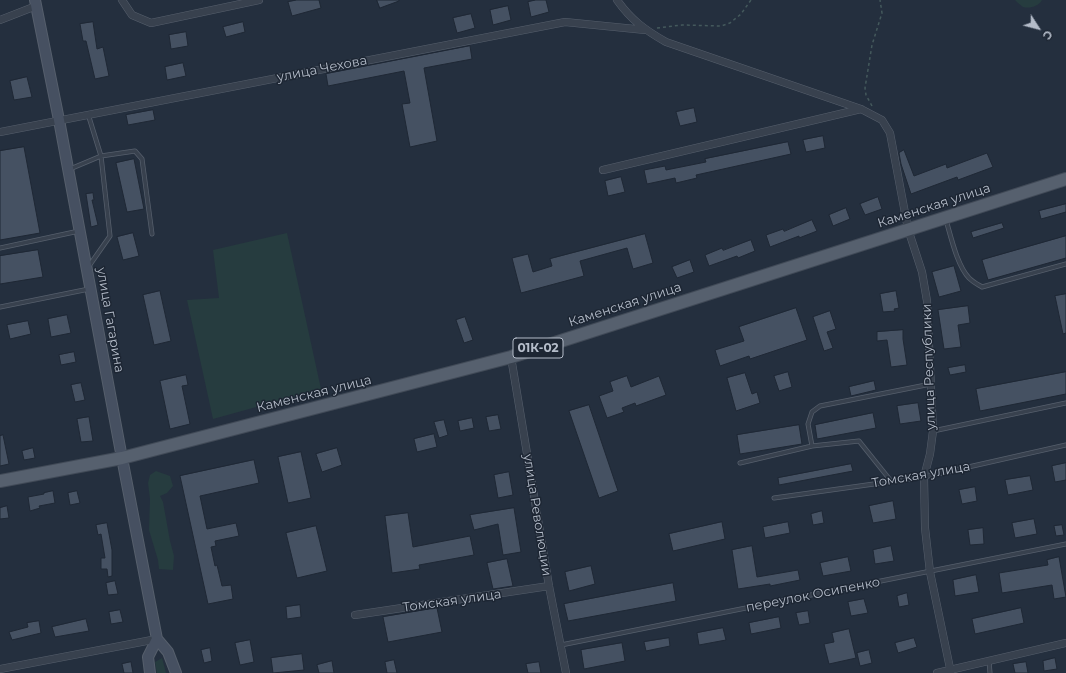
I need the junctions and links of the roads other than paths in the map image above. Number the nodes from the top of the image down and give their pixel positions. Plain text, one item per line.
1 (122, 0) edge
2 (259, 0) edge
3 (617, 0) edge
4 (35, 3) edge
5 (0, 20) edge
6 (645, 30) junction
7 (861, 109) junction
8 (88, 114) junction
9 (59, 120) junction
10 (0, 132) edge
11 (101, 156) junction
12 (69, 170) junction
13 (603, 170) dead end
14 (1066, 179) edge
15 (945, 217) junction
16 (908, 229) junction
17 (80, 230) junction
18 (152, 234) dead end
19 (0, 248) edge
20 (1066, 264) edge
21 (87, 269) junction
22 (91, 289) junction
23 (0, 307) edge
24 (511, 357) junction
25 (931, 384) junction
26 (1066, 403) edge
27 (933, 431) junction
28 (1066, 445) edge
29 (812, 446) junction
30 (122, 458) junction
31 (740, 462) dead end
32 (924, 477) junction
33 (0, 481) edge
34 (891, 481) junction
35 (774, 498) dead end
36 (1066, 544) edge
37 (930, 572) junction
38 (549, 586) junction
39 (355, 615) dead end
40 (158, 639) junction
41 (1066, 643) edge
42 (560, 645) junction
43 (989, 661) junction
44 (0, 669) edge
45 (951, 672) edge
46 (150, 673) edge
47 (176, 673) edge
48 (566, 673) edge
49 (937, 673) edge
50 (990, 673) edge

1 - 2 street
3 - 6 street
4 - 5 street, улица Гагарина
4 - 9 street, улица Гагарина
6 - 7 street
6 - 8 street, улица Чехова
7 - 13 street
7 - 16 street, улица Республики
8 - 9 street, улица Чехова
8 - 11 lane
9 - 10 street, улица Чехова
9 - 12 street, улица Гагарина
11 - 12 lane
11 - 18 lane
11 - 21 lane
12 - 17 street, улица Гагарина
14 - 15 main road, Каменская улица / 01К-02
15 - 16 main road, Каменская улица / 01К-02
15 - 20 lane
16 - 24 main road, Каменская улица / 01К-02
16 - 25 street, улица Республики
17 - 19 lane
17 - 21 street, улица Гагарина
21 - 22 street, улица Гагарина
22 - 23 lane
22 - 30 street, улица Гагарина
24 - 30 main road, Каменская улица / 01К-02
24 - 38 street, улица Революции
25 - 27 street, улица Республики
25 - 29 lane
26 - 27 lane
27 - 32 street, улица Республики
28 - 32 lane, Томская улица
29 - 31 lane
29 - 34 lane
30 - 33 main road, Каменская улица / 01К-02
30 - 40 street, улица Гагарина
32 - 34 lane, Томская улица
32 - 37 street, улица Республики
34 - 35 lane, Томская улица
36 - 37 lane, переулок Осипенко
37 - 42 lane, переулок Осипенко
37 - 45 street, улица Республики
38 - 39 street, Томская улица
38 - 42 street, улица Революции
40 - 44 street
40 - 46 street
40 - 47 street, улица Гагарина
41 - 43 street
42 - 48 street, улица Революции
43 - 45 street
43 - 50 lane
45 - 49 street

